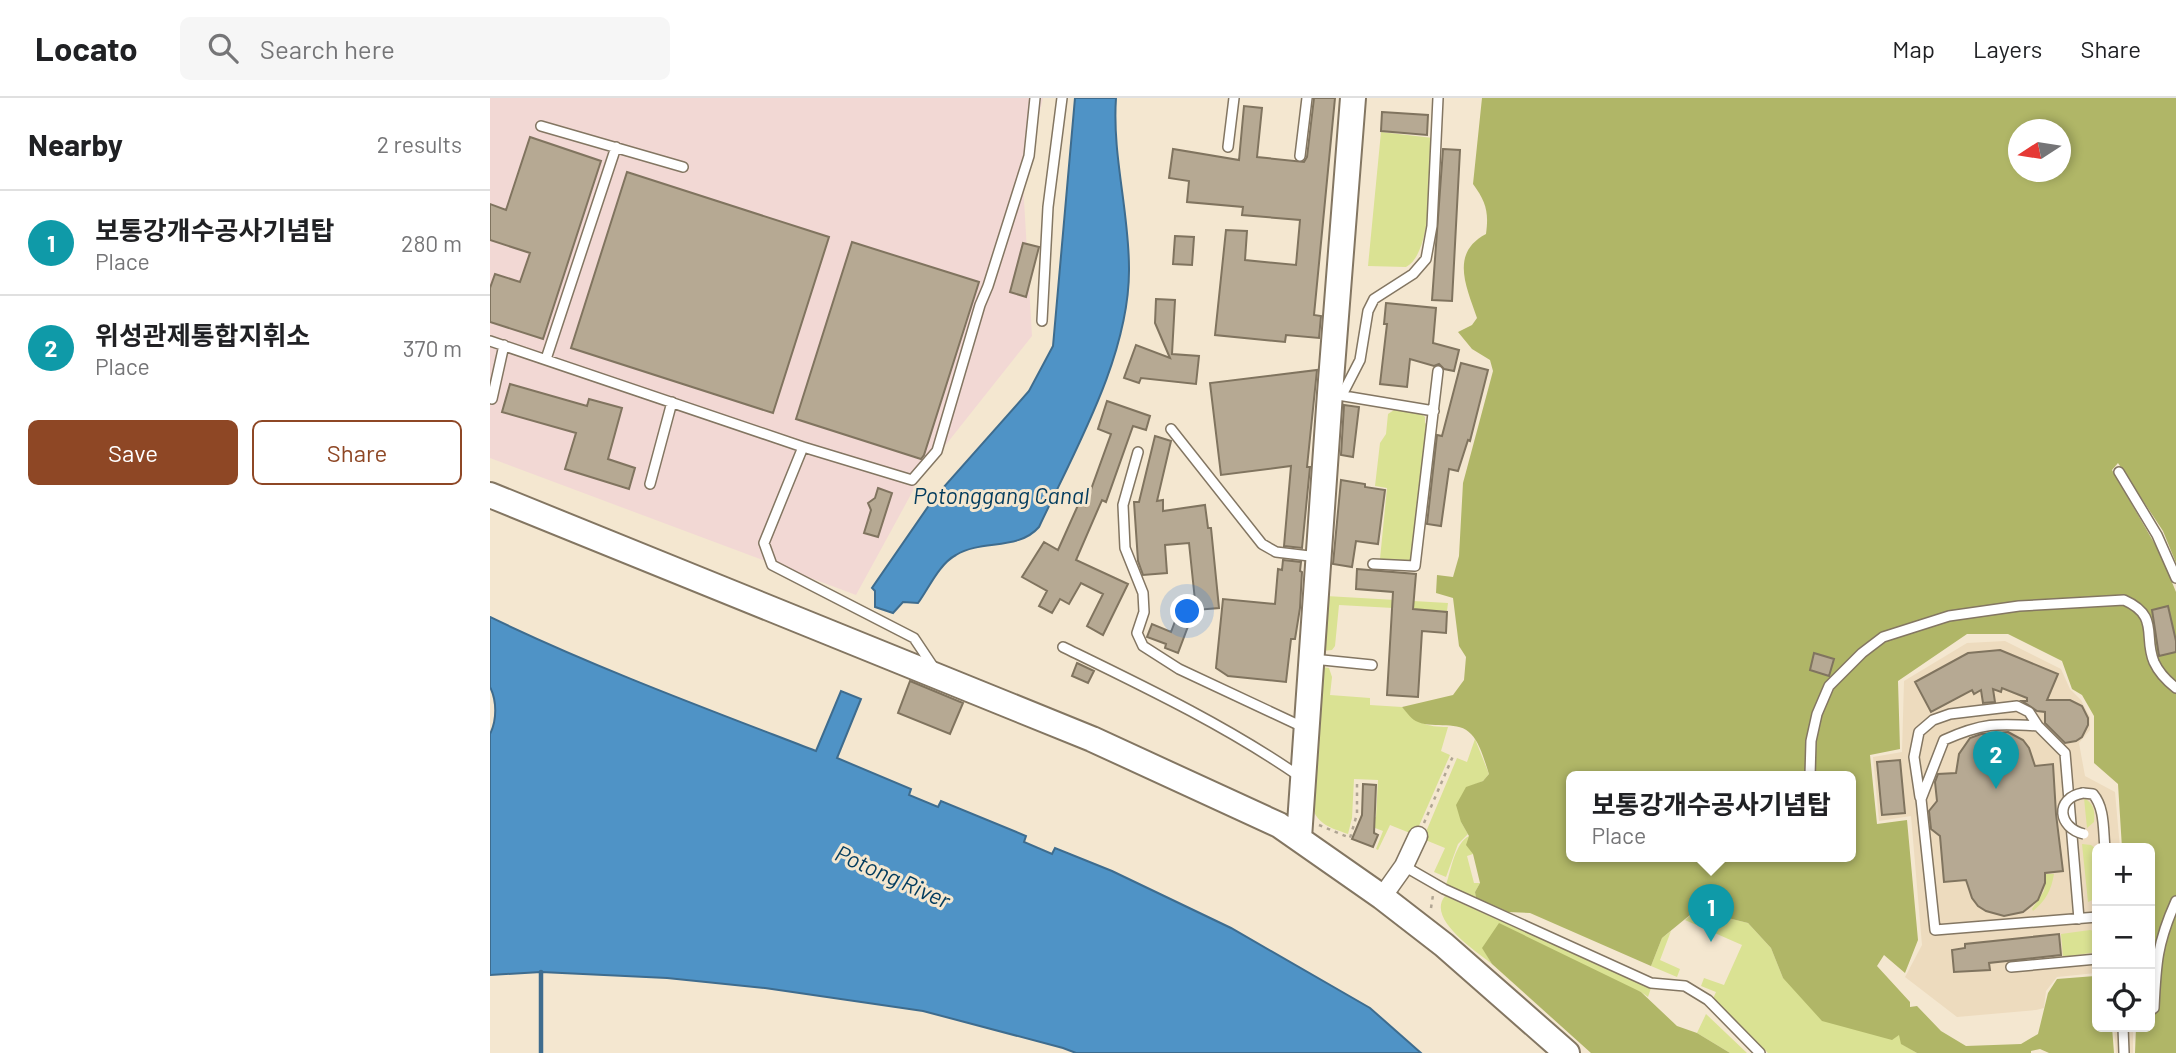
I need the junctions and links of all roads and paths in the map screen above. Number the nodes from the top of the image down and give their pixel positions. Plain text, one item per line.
1 (1035, 98) edge
2 (1062, 98) edge
3 (1234, 98) edge
4 (1307, 98) edge
5 (1353, 98) edge
6 (1438, 98) edge
7 (541, 125) dead end
8 (616, 147) junction
9 (1228, 147) dead end
10 (1300, 156) dead end
11 (683, 167) dead end
12 (1042, 321) dead end
13 (490, 341) edge
14 (504, 345) junction
15 (546, 359) junction
16 (1438, 371) dead end
17 (1336, 394) junction
18 (492, 399) dead end
19 (672, 401) junction
20 (1434, 411) junction
21 (1171, 429) dead end
22 (803, 447) junction
23 (1138, 452) dead end
24 (2119, 472) dead end
25 (650, 484) dead end
26 (490, 495) edge
27 (1320, 557) junction
28 (1373, 564) dead end
29 (2176, 578) edge
30 (1063, 648) dead end
31 (1312, 659) junction
32 (1372, 664) dead end
33 (941, 678) junction
34 (2176, 688) edge
35 (2038, 726) junction
36 (1307, 729) junction
37 (1453, 755) dead end
38 (1810, 771) edge
39 (1303, 779) junction
40 (1921, 799) junction
41 (2103, 834) junction
42 (1419, 836) joint
43 (1299, 838) junction
44 (2104, 843) edge
45 (1404, 866) junction
46 (1382, 897) junction
47 (2176, 901) edge
48 (2092, 918) edge
49 (2079, 919) junction
50 (2092, 959) edge
51 (2011, 967) dead end
52 (2155, 989) edge
53 (2124, 1032) edge
54 (1567, 1053) edge
55 (1760, 1053) edge
56 (2124, 1053) edge

1 - 22 lane
2 - 12 lane
3 - 9 lane
4 - 10 lane
5 - 17 main road
6 - 17 lane
7 - 8 lane
8 - 11 lane
8 - 15 lane
13 - 14 lane
14 - 15 lane
14 - 18 lane
15 - 19 lane
16 - 20 lane
17 - 20 lane
17 - 27 main road
19 - 22 lane
19 - 25 lane
20 - 28 lane
21 - 27 lane
22 - 33 lane
23 - 36 lane
24 - 29 lane
26 - 33 main road
27 - 31 main road
30 - 39 lane
31 - 32 lane
31 - 36 main road
33 - 43 main road
34 - 38 lane
35 - 40 lane
35 - 40 lane
35 - 49 lane
36 - 39 main road
37 - 42 path
39 - 43 main road
40 - 49 lane
41 - 41 lane, bridge
41 - 44 lane
42 - 45 street
43 - 46 main road
45 - 46 street
45 - 55 lane
46 - 54 main road
47 - 52 lane
48 - 49 lane
50 - 51 lane
53 - 56 lane

